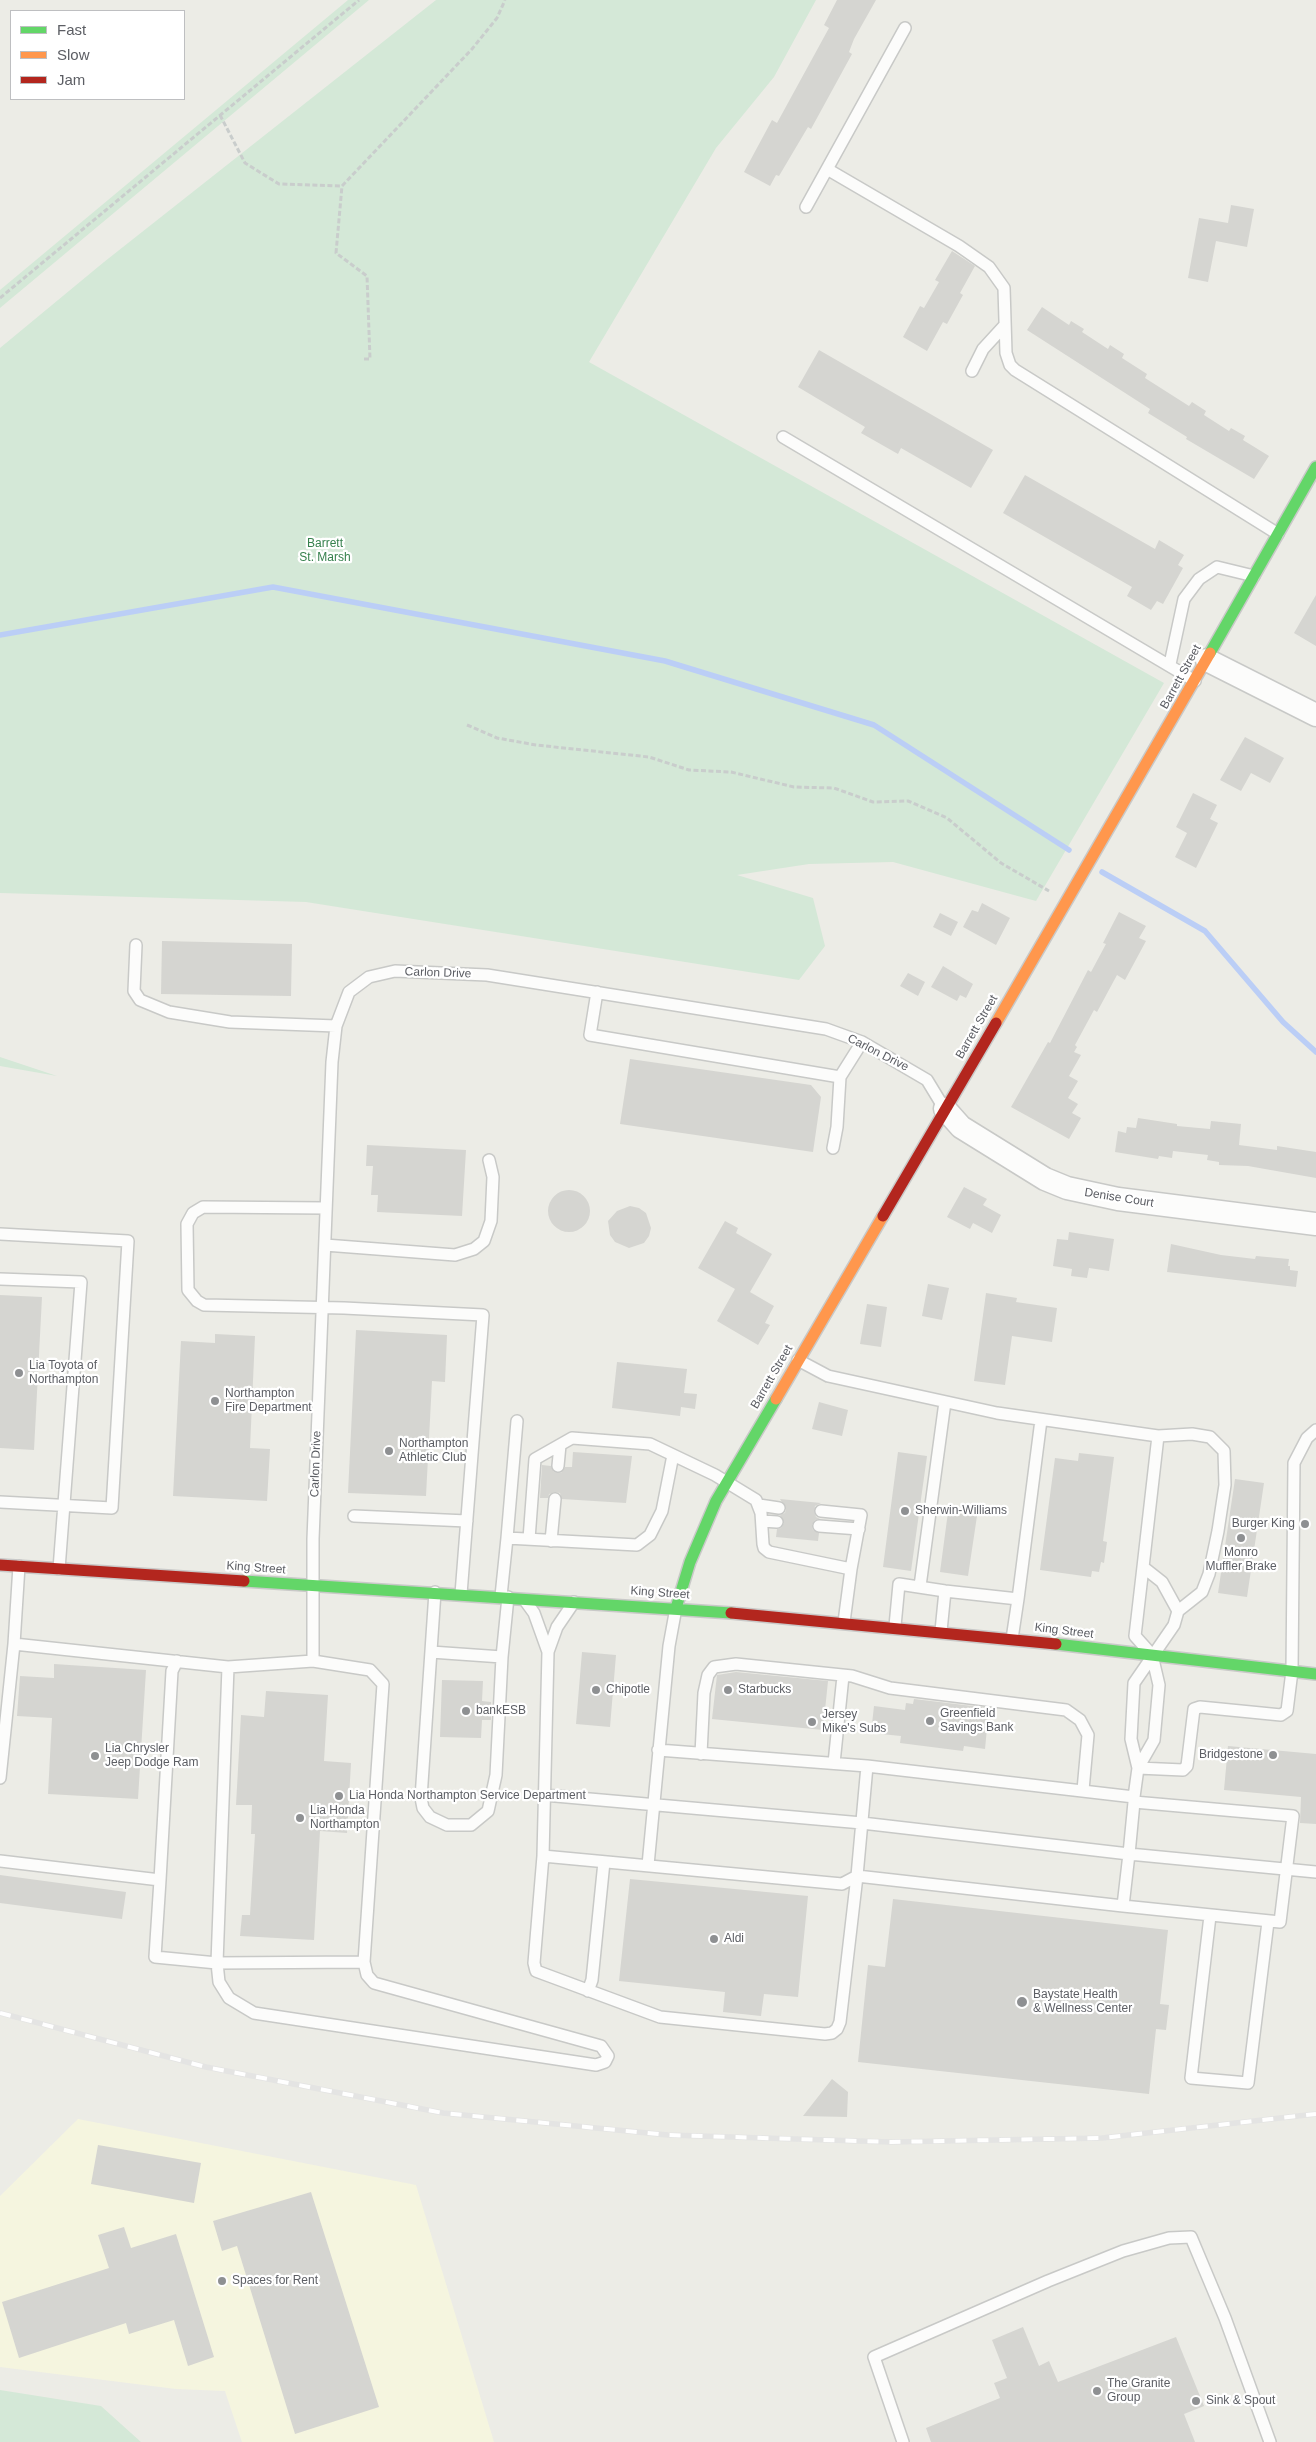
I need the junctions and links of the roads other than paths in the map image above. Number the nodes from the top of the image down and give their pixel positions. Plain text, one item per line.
1 (905, 28) dead end
2 (827, 169) junction
3 (806, 207) dead end
4 (1005, 325) junction
5 (972, 371) dead end
6 (783, 437) dead end
7 (1316, 467) edge
8 (1278, 534) junction
9 (1254, 576) junction
10 (1206, 660) junction
11 (1170, 664) junction
12 (1195, 681) junction
13 (1316, 715) edge
14 (136, 946) dead end
15 (597, 992) junction
16 (336, 1026) junction
17 (862, 1042) junction
18 (840, 1077) junction
19 (945, 1110) junction
20 (833, 1148) dead end
21 (489, 1160) dead end
22 (326, 1208) junction
23 (1316, 1224) edge
24 (0, 1234) edge
25 (325, 1246) junction
26 (0, 1279) edge
27 (322, 1307) junction
28 (798, 1360) junction
29 (945, 1402) junction
30 (1041, 1420) junction
31 (517, 1421) dead end
32 (1316, 1430) edge
33 (1158, 1436) junction
34 (560, 1444) junction
35 (673, 1455) junction
36 (558, 1466) dead end
37 (727, 1482) junction
38 (555, 1499) dead end
39 (0, 1502) edge
40 (759, 1505) junction
41 (64, 1506) junction
42 (779, 1508) dead end
43 (821, 1512) dead end
44 (354, 1516) dead end
45 (466, 1521) junction
46 (762, 1522) junction
47 (778, 1522) dead end
48 (819, 1526) dead end
49 (859, 1529) junction
50 (507, 1538) junction
51 (529, 1540) junction
52 (551, 1541) junction
53 (0, 1565) edge
54 (19, 1566) junction
55 (1143, 1567) junction
56 (60, 1569) junction
57 (851, 1569) junction
58 (313, 1585) junction
59 (920, 1586) junction
60 (945, 1591) junction
61 (435, 1592) junction
62 (461, 1594) junction
63 (505, 1596) junction
64 (521, 1598) junction
65 (1018, 1599) junction
66 (575, 1601) junction
67 (676, 1608) junction
68 (1178, 1611) junction
69 (844, 1622) junction
70 (895, 1626) junction
71 (941, 1631) junction
72 (1012, 1639) junction
73 (14, 1644) junction
74 (431, 1652) junction
75 (548, 1652) junction
76 (1152, 1655) junction
77 (502, 1657) junction
78 (177, 1661) junction
79 (313, 1661) junction
80 (228, 1667) junction
81 (1292, 1671) junction
82 (1316, 1674) edge
83 (844, 1676) junction
84 (658, 1750) junction
85 (701, 1754) junction
86 (834, 1763) junction
87 (867, 1766) junction
88 (1138, 1768) junction
89 (0, 1778) edge
90 (1083, 1790) junction
91 (544, 1795) junction
92 (1134, 1799) junction
93 (653, 1805) junction
94 (862, 1823) junction
95 (1129, 1854) junction
96 (543, 1856) junction
97 (0, 1862) edge
98 (604, 1862) junction
99 (648, 1866) junction
100 (1286, 1868) junction
101 (1316, 1872) edge
102 (857, 1876) junction
103 (160, 1880) junction
104 (1123, 1906) junction
105 (1210, 1916) junction
106 (1268, 1922) junction
107 (364, 1962) junction
108 (217, 1963) junction
109 (588, 1991) junction
110 (903, 2442) edge
111 (1270, 2442) edge

1 - 2 lane
2 - 3 lane
2 - 4 lane
4 - 5 lane
4 - 8 lane
6 - 11 lane
7 - 8 main road, Barrett Street
8 - 9 main road, Barrett Street
9 - 10 main road, Barrett Street
9 - 11 lane
10 - 12 main road, Barrett Street
10 - 13 street
11 - 12 lane
12 - 19 main road, Barrett Street
14 - 16 lane
15 - 16 lane, Carlon Drive
15 - 17 lane, Carlon Drive
15 - 18 lane
16 - 22 lane, Carlon Drive
17 - 18 lane
17 - 19 lane, Carlon Drive
18 - 20 lane
19 - 23 street, Denise Court
19 - 28 main road, Barrett Street
21 - 25 lane
22 - 25 lane, Carlon Drive
22 - 27 lane
24 - 41 lane
25 - 27 lane, Carlon Drive
26 - 41 lane
27 - 45 lane
27 - 58 lane, Carlon Drive
28 - 29 lane
28 - 37 main road, Barrett Street
29 - 30 lane
29 - 59 lane
30 - 33 lane
30 - 65 lane
31 - 50 lane
32 - 81 lane
33 - 55 lane
33 - 68 lane
34 - 35 lane
34 - 36 lane
34 - 51 lane
35 - 37 lane
35 - 52 lane
37 - 40 lane
37 - 67 main road, Barrett Street
38 - 52 lane
39 - 41 lane
40 - 42 lane
40 - 46 lane
41 - 56 lane
43 - 49 lane
44 - 45 lane
45 - 62 lane
46 - 47 lane
46 - 57 lane
48 - 49 lane
49 - 57 lane
50 - 51 lane
50 - 63 lane
51 - 52 lane
53 - 54 main road, King Street
54 - 56 main road, King Street
54 - 73 lane
55 - 68 lane
55 - 76 lane
56 - 58 main road, King Street
57 - 69 lane
58 - 61 main road, King Street
58 - 79 lane, Carlon Drive
59 - 60 lane
59 - 70 lane
60 - 65 lane
60 - 71 lane
61 - 62 main road, King Street
61 - 74 lane
62 - 63 main road, King Street
63 - 64 main road, King Street
63 - 77 lane
64 - 66 main road, King Street
64 - 75 lane
65 - 72 lane
66 - 67 main road, King Street
66 - 75 lane
67 - 69 main road, King Street
67 - 84 lane
68 - 76 lane
69 - 70 main road, King Street
70 - 71 main road, King Street
71 - 72 main road, King Street
72 - 76 main road, King Street
73 - 78 lane
73 - 89 lane
74 - 77 lane
74 - 77 lane
75 - 91 lane
76 - 81 main road, King Street
76 - 88 lane
76 - 88 lane
78 - 80 lane
78 - 103 lane
79 - 80 lane
79 - 107 lane
80 - 108 lane
81 - 82 main road, King Street
81 - 88 lane
83 - 85 lane
83 - 86 lane
83 - 90 lane
84 - 85 lane
84 - 93 lane
85 - 86 lane
86 - 87 lane
87 - 90 lane
87 - 94 lane
88 - 92 lane
90 - 92 lane
91 - 93 lane
91 - 96 lane
92 - 95 lane
92 - 100 lane
93 - 94 lane
93 - 99 lane
94 - 95 lane
94 - 102 lane
95 - 100 lane
95 - 104 lane
96 - 98 lane
96 - 109 lane
97 - 103 lane
98 - 99 lane
98 - 109 lane
99 - 102 lane
100 - 101 lane
100 - 106 lane
102 - 104 lane
102 - 109 lane
103 - 108 lane
104 - 105 lane
105 - 106 lane
105 - 106 lane
107 - 108 lane
107 - 108 lane
110 - 111 lane

